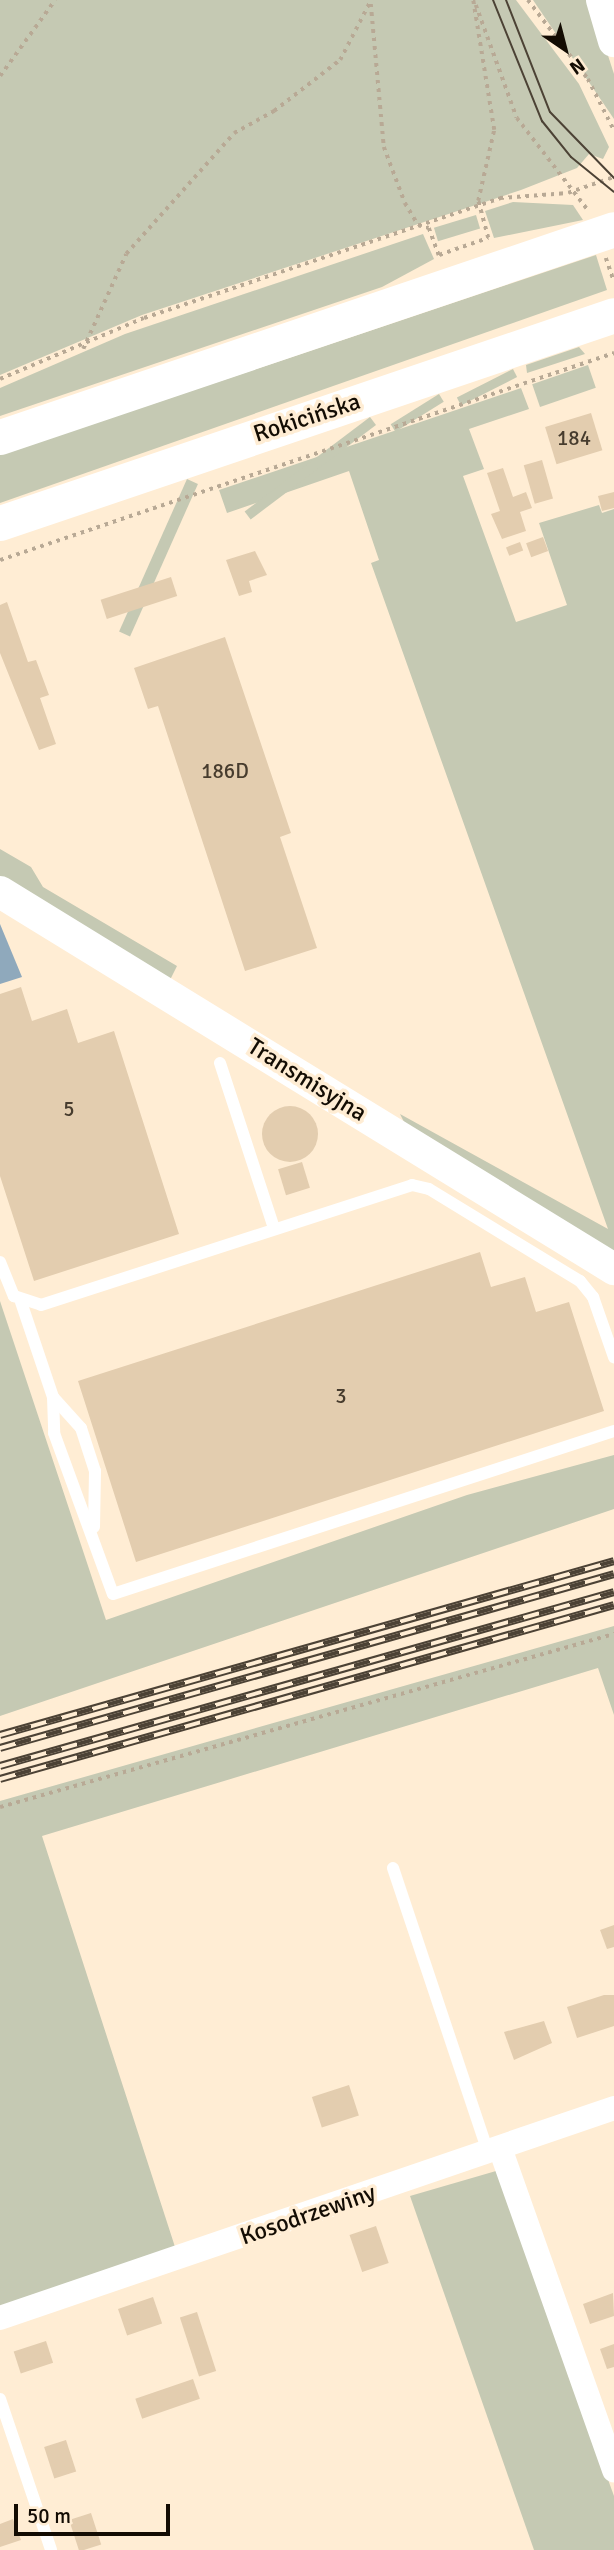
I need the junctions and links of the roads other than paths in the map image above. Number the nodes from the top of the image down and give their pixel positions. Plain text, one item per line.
1 (602, 0) edge
2 (614, 41) edge
3 (604, 233) edge
4 (614, 315) edge
5 (0, 437) edge
6 (0, 523) edge
7 (0, 892) edge
8 (220, 1063) dead end
9 (274, 1228) junction
10 (0, 1262) edge
11 (614, 1269) edge
12 (21, 1302) junction
13 (614, 1357) edge
14 (53, 1397) junction
15 (614, 1431) edge
16 (94, 1532) junction
17 (393, 1868) dead end
18 (614, 2108) edge
19 (494, 2150) junction
20 (0, 2318) edge
21 (0, 2399) edge
22 (614, 2470) edge
23 (51, 2550) edge

1 - 2 street
3 - 5 main road
4 - 6 main road, Rokicińska
7 - 11 street, Transmisyjna
8 - 9 lane
9 - 12 lane
9 - 13 lane
10 - 12 lane
12 - 14 lane
14 - 16 lane
14 - 16 lane
15 - 16 lane
17 - 19 lane
18 - 19 street, Kosodrzewiny
19 - 20 street, Kosodrzewiny
19 - 22 street
21 - 23 lane

